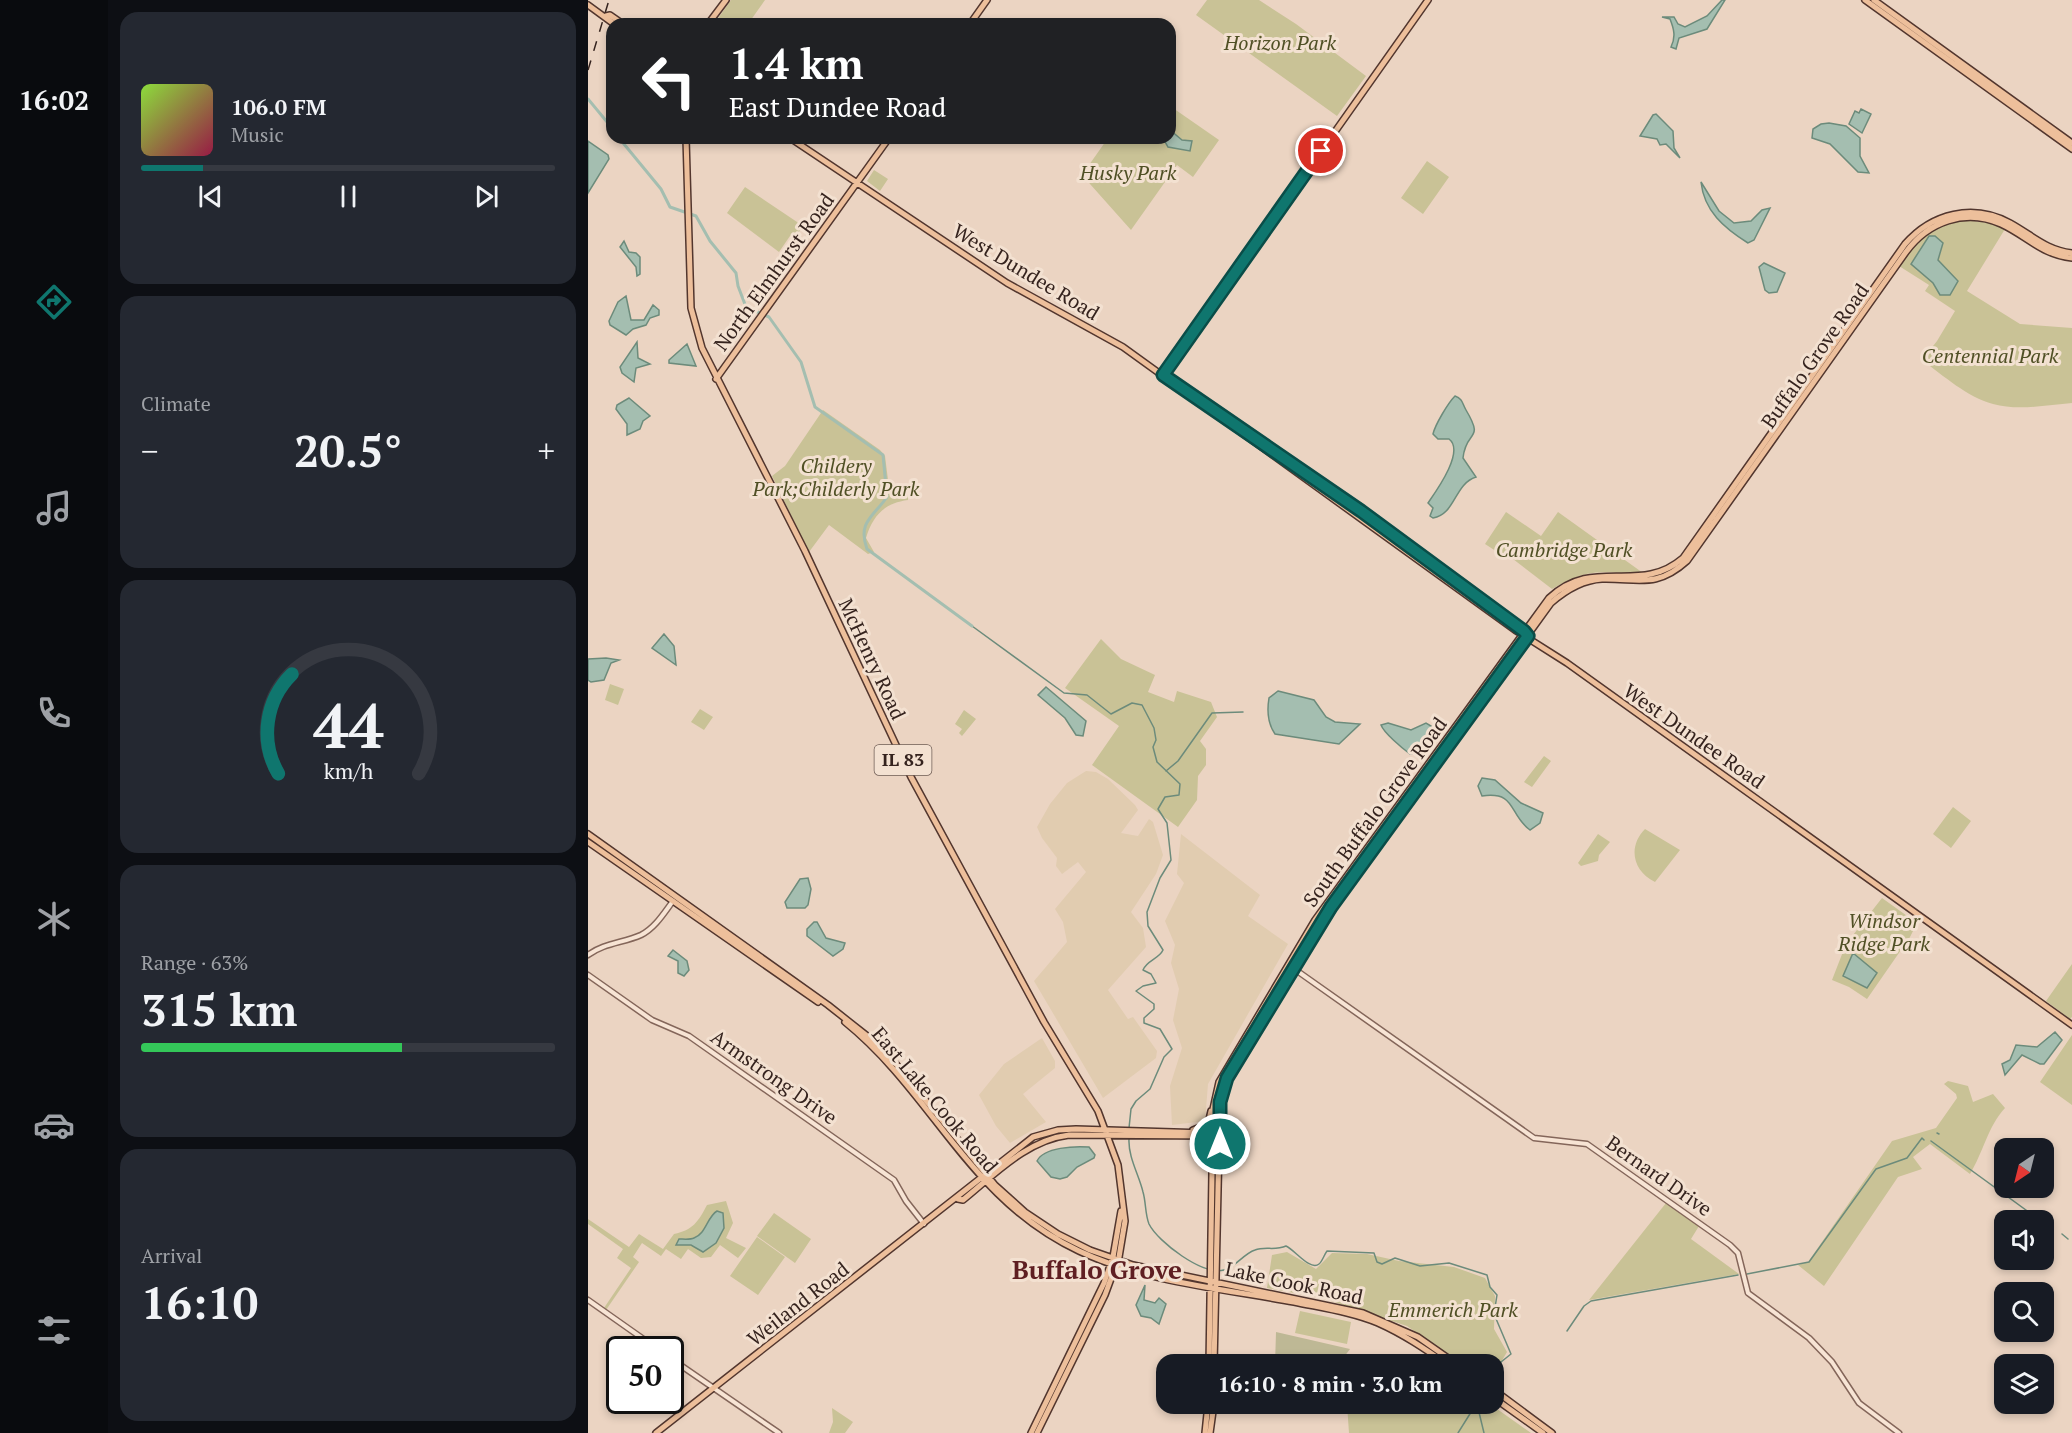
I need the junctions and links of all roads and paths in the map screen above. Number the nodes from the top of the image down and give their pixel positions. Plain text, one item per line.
1 (726, 0) edge
2 (987, 0) edge
3 (1428, 0) edge
4 (1864, 0) edge
5 (1874, 0) edge
6 (588, 4) edge
7 (606, 16) joint
8 (614, 18) edge
9 (712, 18) edge
10 (974, 18) edge
11 (2008, 99) junction
12 (2072, 142) edge
13 (686, 144) edge
14 (799, 144) edge
15 (885, 144) edge
16 (2072, 149) edge
17 (856, 183) junction
18 (2026, 237) junction
19 (2072, 253) edge
20 (2072, 258) edge
21 (1163, 375) junction
22 (716, 379) junction
23 (1679, 561) joint
24 (1660, 578) joint
25 (1525, 634) junction
26 (588, 834) edge
27 (588, 842) edge
28 (674, 898) junction
29 (588, 955) edge
30 (1290, 966) junction
31 (588, 975) edge
32 (2072, 1025) edge
33 (1216, 1092) junction
34 (1177, 1132) junction
35 (1108, 1133) junction
36 (1137, 1134) junction
37 (1215, 1136) junction
38 (1197, 1137) junction
39 (1214, 1148) junction
40 (985, 1178) junction
41 (924, 1225) junction
42 (1114, 1262) junction
43 (1214, 1263) junction
44 (1214, 1284) junction
45 (1275, 1296) junction
46 (589, 1301) edge
47 (1213, 1326) junction
48 (639, 1336) edge
49 (1210, 1354) edge
50 (1214, 1354) edge
51 (1432, 1354) edge
52 (1442, 1354) edge
53 (684, 1368) edge
54 (714, 1388) junction
55 (1504, 1397) edge
56 (1504, 1405) edge
57 (1207, 1414) edge
58 (1213, 1414) edge
59 (656, 1433) edge
60 (778, 1433) edge
61 (1031, 1433) edge
62 (1037, 1433) edge
63 (1204, 1433) edge
64 (1210, 1433) edge
65 (1543, 1433) edge
66 (1552, 1433) edge
67 (1899, 1433) edge

1 - 9 main road
2 - 10 main road
3 - 21 main road
4 - 11 main road
5 - 11 main road
6 - 7 main road
7 - 8 main road
11 - 12 main road
11 - 16 main road
13 - 22 main road, McHenry Road
14 - 17 main road, West Dundee Road
15 - 17 main road, North Elmhurst Road
17 - 21 main road, West Dundee Road
17 - 22 main road, North Elmhurst Road
18 - 19 main road
18 - 20 main road
18 - 23 main road, Buffalo Grove Road
18 - 24 main road, Buffalo Grove Road
21 - 25 main road, West Dundee Road
22 - 35 main road, McHenry Road / IL 83
23 - 25 main road, South Buffalo Grove Road
24 - 25 main road, South Buffalo Grove Road
25 - 30 main road, South Buffalo Grove Road
25 - 32 main road, West Dundee Road
26 - 28 main road, East Lake Cook Road
27 - 28 main road, East Lake Cook Road
28 - 29 street
28 - 40 main road, East Lake Cook Road
30 - 33 main road, South Buffalo Grove Road
30 - 37 main road, South Buffalo Grove Road
30 - 67 street, Bernard Drive
31 - 41 street, Armstrong Drive
33 - 34 main road
33 - 37 main road, South Buffalo Grove Road
34 - 36 main road, Weiland Road
34 - 37 main road, Weiland Road
35 - 36 main road, Weiland Road
35 - 40 main road, Weiland Road
35 - 42 main road, McHenry Road / IL 83
36 - 38 main road, Weiland Road
37 - 38 main road, Weiland Road
37 - 39 main road, South Buffalo Grove Road
37 - 43 main road, South Buffalo Grove Road
38 - 39 main road
39 - 43 main road, South Buffalo Grove Road
40 - 41 main road, Weiland Road
40 - 42 main road, East Lake Cook Road
41 - 54 main road, Weiland Road
42 - 44 main road, Lake Cook Road
42 - 61 main road, McHenry Road / IL 83
42 - 62 main road, McHenry Road / IL 83
43 - 44 main road, South Buffalo Grove Road
44 - 45 main road, Lake Cook Road
44 - 47 main road, South Buffalo Grove Road
45 - 51 main road, Lake Cook Road
45 - 52 main road, Lake Cook Road
46 - 48 street
47 - 49 main road
47 - 50 main road
53 - 54 street
54 - 59 main road, Weiland Road
54 - 60 street
55 - 66 main road
56 - 65 main road
57 - 63 main road
58 - 64 main road

